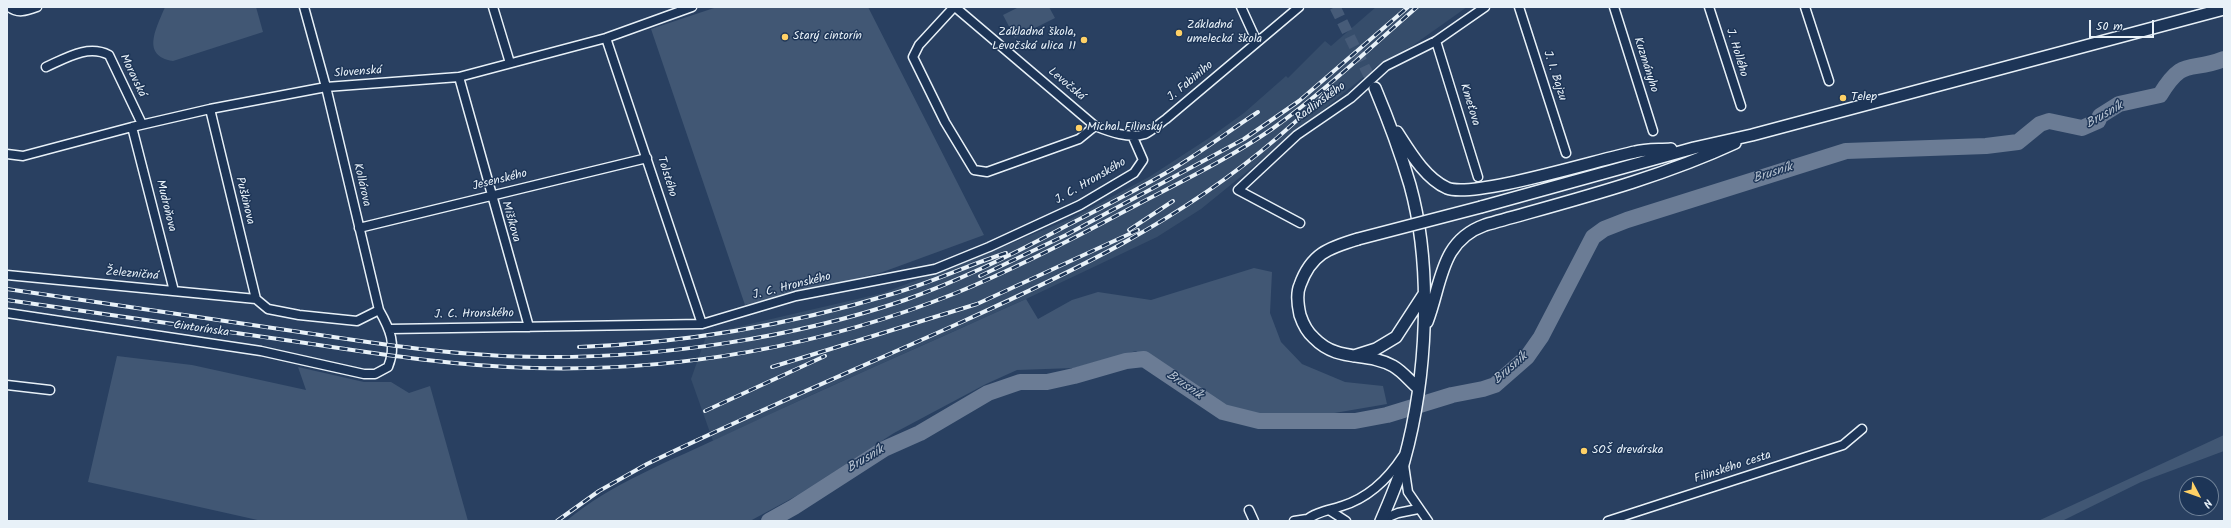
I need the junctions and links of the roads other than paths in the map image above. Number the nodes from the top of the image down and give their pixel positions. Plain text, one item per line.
1 (9, 7) edge
2 (37, 7) edge
3 (304, 7) edge
4 (493, 7) edge
5 (955, 7) edge
6 (1241, 7) edge
7 (1298, 7) edge
8 (1485, 7) edge
9 (1518, 7) edge
10 (1614, 7) edge
11 (1709, 7) edge
12 (1805, 7) edge
13 (689, 8) edge
14 (2224, 9) edge
15 (606, 38) junction
16 (1436, 41) junction
17 (1257, 42) junction
18 (510, 64) junction
19 (46, 67) dead end
20 (459, 77) junction
21 (1829, 81) dead end
22 (326, 88) junction
23 (1375, 88) tunnel mouth
24 (1740, 106) dead end
25 (210, 109) junction
26 (1389, 122) junction
27 (142, 124) junction
28 (1095, 126) junction
29 (132, 127) junction
30 (1653, 131) dead end
31 (1132, 135) junction
32 (1752, 135) junction
33 (1694, 148) junction
34 (1566, 153) dead end
35 (7, 154) edge
36 (23, 156) junction
37 (647, 158) junction
38 (7, 159) edge
39 (1478, 177) dead end
40 (491, 196) junction
41 (1300, 224) dead end
42 (359, 228) junction
43 (7, 275) edge
44 (174, 291) junction
45 (1424, 294) junction
46 (256, 299) junction
47 (379, 310) junction
48 (7, 313) edge
49 (702, 324) junction
50 (529, 326) junction
51 (389, 328) junction
52 (1424, 330) junction
53 (1353, 357) junction
54 (388, 367) joint
55 (7, 385) edge
56 (50, 390) dead end
57 (1418, 390) junction
58 (1862, 429) dead end
59 (1406, 450) junction
60 (1404, 462) junction
61 (1418, 509) junction
62 (1249, 510) dead end
63 (1329, 510) junction
64 (1306, 520) edge
65 (1254, 521) edge
66 (1294, 521) edge
67 (1346, 521) edge
68 (1381, 521) edge
69 (1428, 521) edge
70 (1608, 521) edge

1 - 2 street
3 - 22 street, Kollárova
4 - 18 street
5 - 28 street, Levočská
5 - 28 street
6 - 17 street
7 - 17 street, J. Fabiniho
8 - 16 street, Radlinského
9 - 34 street, J. I. Bajzu
10 - 30 street, Kuzmányho
11 - 24 street, J. Hollého
12 - 21 street
13 - 15 street, Slovenská
14 - 32 main road
15 - 18 street, Slovenská
15 - 37 street, Tolstého
16 - 39 street, Kmeťova
16 - 41 street, Radlinského
17 - 31 street, J. Fabiniho
18 - 20 street, Slovenská
19 - 27 street, Moravská
20 - 22 street, Slovenská
20 - 40 street, Mišíkova
22 - 25 street, Slovenská
22 - 42 street, Kollárova
23 - 26 main road
25 - 27 street, Slovenská
25 - 46 street, Puškinova
26 - 33 main road
26 - 45 main road
27 - 29 street, Slovenská
28 - 31 street, Levočská
29 - 36 street, Slovenská
29 - 44 street, Mudroňova
31 - 49 street, J. C. Hronského
32 - 33 main road
32 - 52 main road
33 - 53 main road, bridge
35 - 36 street, Slovenská
36 - 38 street, Slovenská
37 - 40 street, Jesenského
37 - 49 street, Tolstého
40 - 42 street, Jesenského
40 - 50 street, Mišíkova
42 - 47 street, Kollárova
43 - 44 street, Železničná
44 - 46 street, Železničná
45 - 52 main road
45 - 53 main road
46 - 47 street
47 - 51 street, Kollárova
48 - 54 street, Cintorínska
49 - 50 street, J. C. Hronského
50 - 51 street, J. C. Hronského
51 - 54 street, Kollárova
52 - 57 main road
53 - 57 main road
55 - 56 street
57 - 59 main road
58 - 70 street, Filinského cesta
59 - 60 main road
59 - 63 street
60 - 61 street
60 - 68 main road
61 - 68 street
61 - 69 street
62 - 65 street
63 - 64 street
63 - 67 street
64 - 66 street

